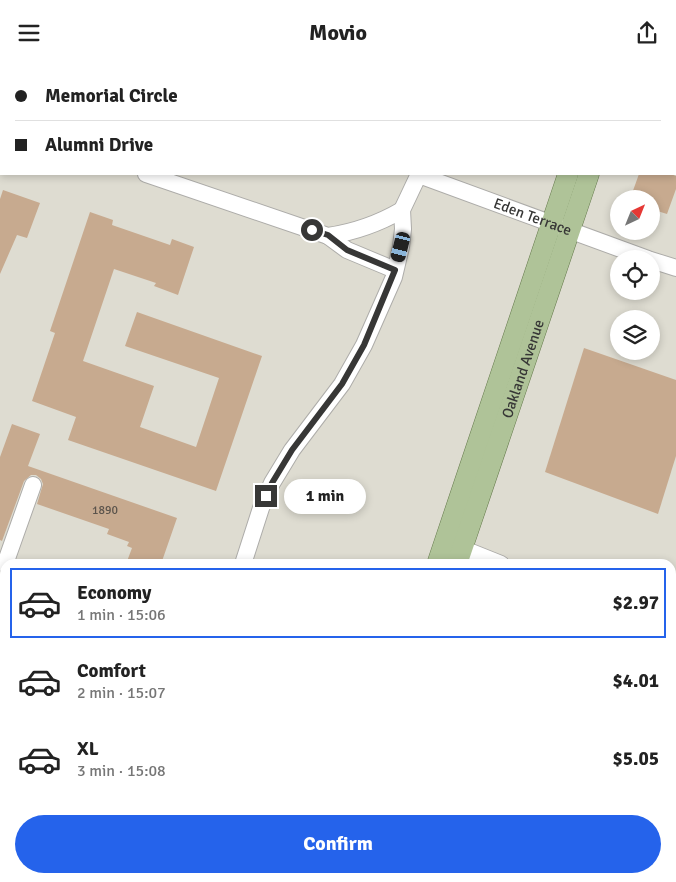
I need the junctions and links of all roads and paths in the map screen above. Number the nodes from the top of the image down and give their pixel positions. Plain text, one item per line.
1 (149, 175) edge
2 (419, 175) edge
3 (422, 175) edge
4 (568, 175) edge
5 (588, 175) edge
6 (402, 209) junction
7 (560, 228) junction
8 (328, 235) junction
9 (624, 250) edge
10 (660, 263) edge
11 (676, 269) edge
12 (394, 273) junction
13 (33, 485) dead end
14 (454, 551) edge
15 (7, 559) edge
16 (245, 559) edge
17 (444, 559) edge
18 (483, 559) edge

1 - 8 street
2 - 6 street
3 - 7 street, Eden Terrace
4 - 7 main road, Oakland Avenue
5 - 7 main road, Oakland Avenue
6 - 8 street
6 - 12 street
7 - 9 street, Eden Terrace
7 - 14 main road, Oakland Avenue
8 - 12 street
10 - 11 street, Eden Terrace
12 - 16 street
13 - 15 street
14 - 17 main road, Oakland Avenue
14 - 18 street

